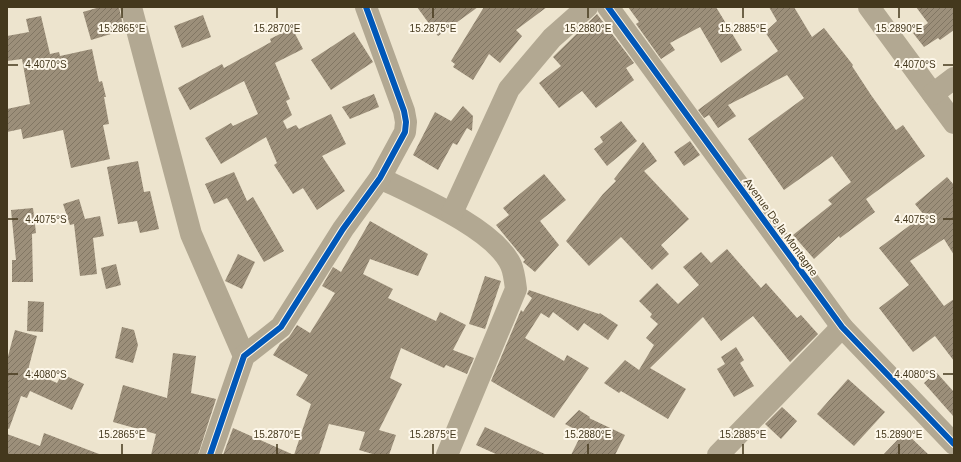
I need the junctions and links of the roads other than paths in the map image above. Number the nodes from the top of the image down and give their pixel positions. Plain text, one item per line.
1 (131, 7) edge
2 (366, 7) edge
3 (587, 7) edge
4 (608, 7) edge
5 (869, 7) edge
6 (954, 78) edge
7 (933, 94) junction
8 (954, 123) edge
9 (380, 178) junction
10 (452, 213) junction
11 (842, 327) junction
12 (244, 356) junction
13 (954, 444) edge
14 (210, 455) edge
15 (447, 455) edge
16 (718, 455) edge

1 - 12 street
2 - 9 street
3 - 10 street
4 - 11 street, Avenue De la Montagne
5 - 7 street
6 - 7 street
7 - 8 street
9 - 10 street
9 - 12 street
10 - 15 street
11 - 13 street, Avenue De la Montagne
11 - 16 street
12 - 14 street

